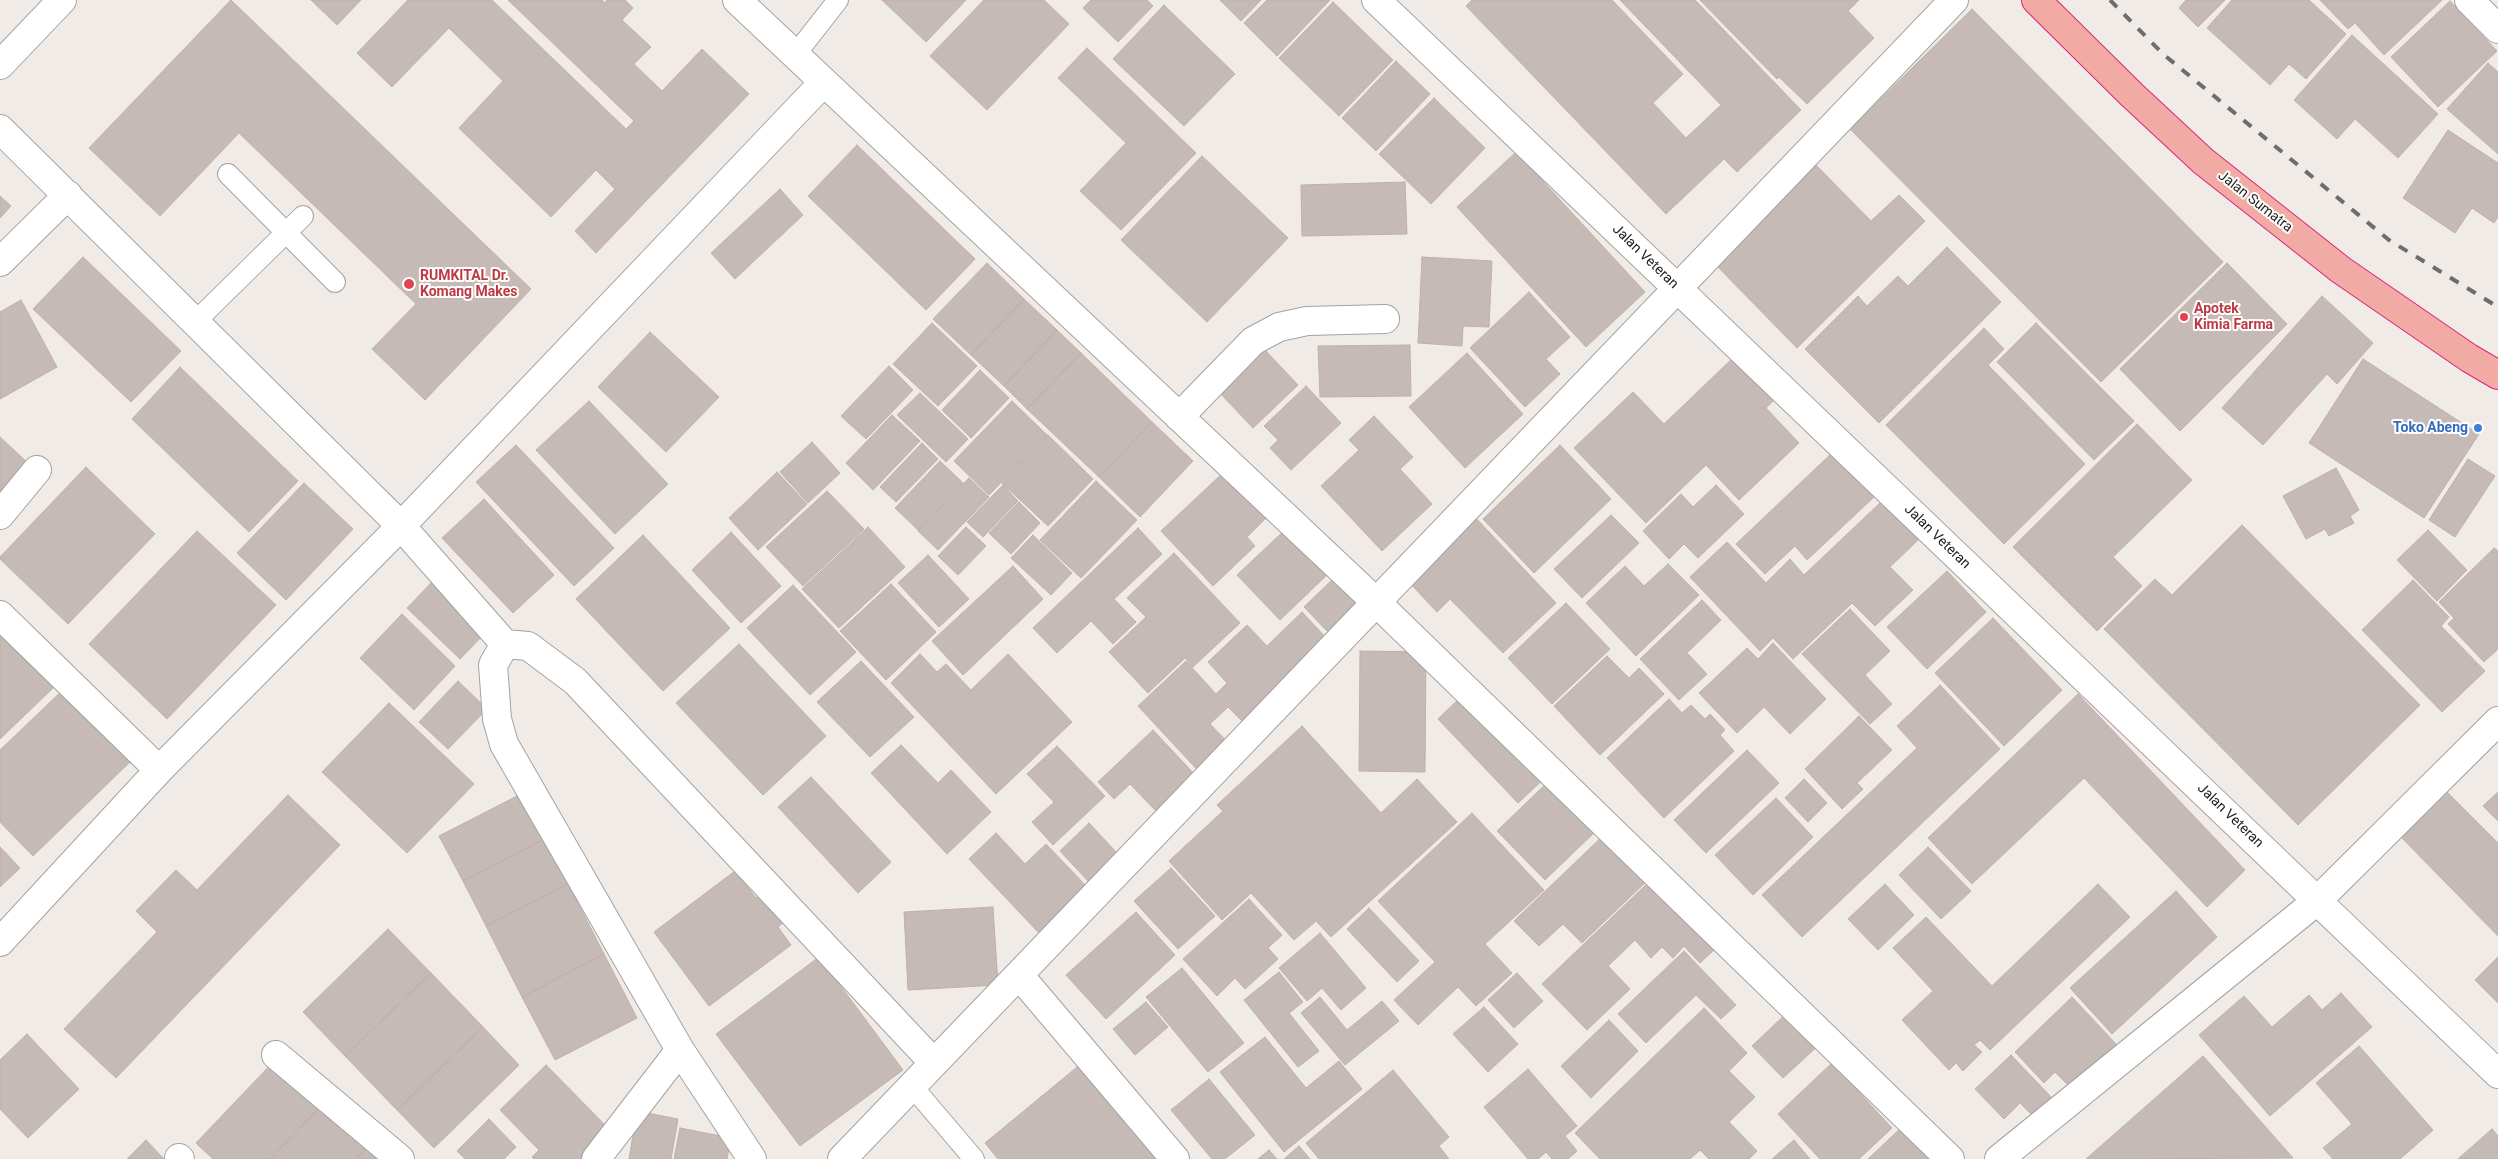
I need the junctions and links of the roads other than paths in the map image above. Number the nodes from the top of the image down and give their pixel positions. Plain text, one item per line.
1 (62, 0) edge
2 (737, 0) edge
3 (838, 0) edge
4 (1376, 0) edge
5 (1954, 0) edge
6 (2036, 0) edge
7 (2469, 0) edge
8 (2498, 29) edge
9 (795, 55) junction
10 (0, 65) edge
11 (823, 83) junction
12 (0, 129) edge
13 (228, 174) dead end
14 (68, 195) junction
15 (303, 216) dead end
16 (286, 233) junction
17 (0, 262) edge
18 (335, 282) dead end
19 (1677, 288) junction
20 (1384, 318) dead end
21 (196, 321) junction
22 (2498, 375) edge
23 (1180, 417) junction
24 (37, 470) dead end
25 (0, 515) edge
26 (401, 526) junction
27 (1376, 602) junction
28 (0, 615) edge
29 (504, 644) junction
30 (2498, 720) edge
31 (159, 770) junction
32 (2318, 900) junction
33 (0, 942) edge
34 (1019, 975) junction
35 (680, 1050) junction
36 (276, 1055) dead end
37 (934, 1063) junction
38 (2498, 1074) edge
39 (912, 1086) junction
40 (400, 1159) edge
41 (596, 1159) edge
42 (752, 1159) edge
43 (842, 1159) edge
44 (974, 1159) edge
45 (1175, 1159) edge
46 (1950, 1159) edge
47 (1999, 1159) edge

1 - 10 street
2 - 9 street
3 - 9 lane
4 - 19 street, Jalan Veteran
5 - 19 street
6 - 22 highway, Jalan Sumatra
7 - 8 street
9 - 11 street
11 - 23 street
11 - 26 street
12 - 14 street
13 - 16 lane
14 - 17 street
14 - 21 street
15 - 16 lane
16 - 18 lane
16 - 21 lane
19 - 27 street
19 - 32 street, Jalan Veteran
20 - 23 street
21 - 26 street
23 - 27 street
24 - 25 street
26 - 29 street
26 - 31 street
27 - 34 street
27 - 46 street
28 - 31 street
29 - 35 street
29 - 37 street
30 - 32 street
31 - 33 street
32 - 38 street, Jalan Veteran
32 - 47 street
34 - 37 street
34 - 45 street
35 - 41 street
35 - 42 street
36 - 40 street
37 - 39 street
39 - 43 street
39 - 44 lane

